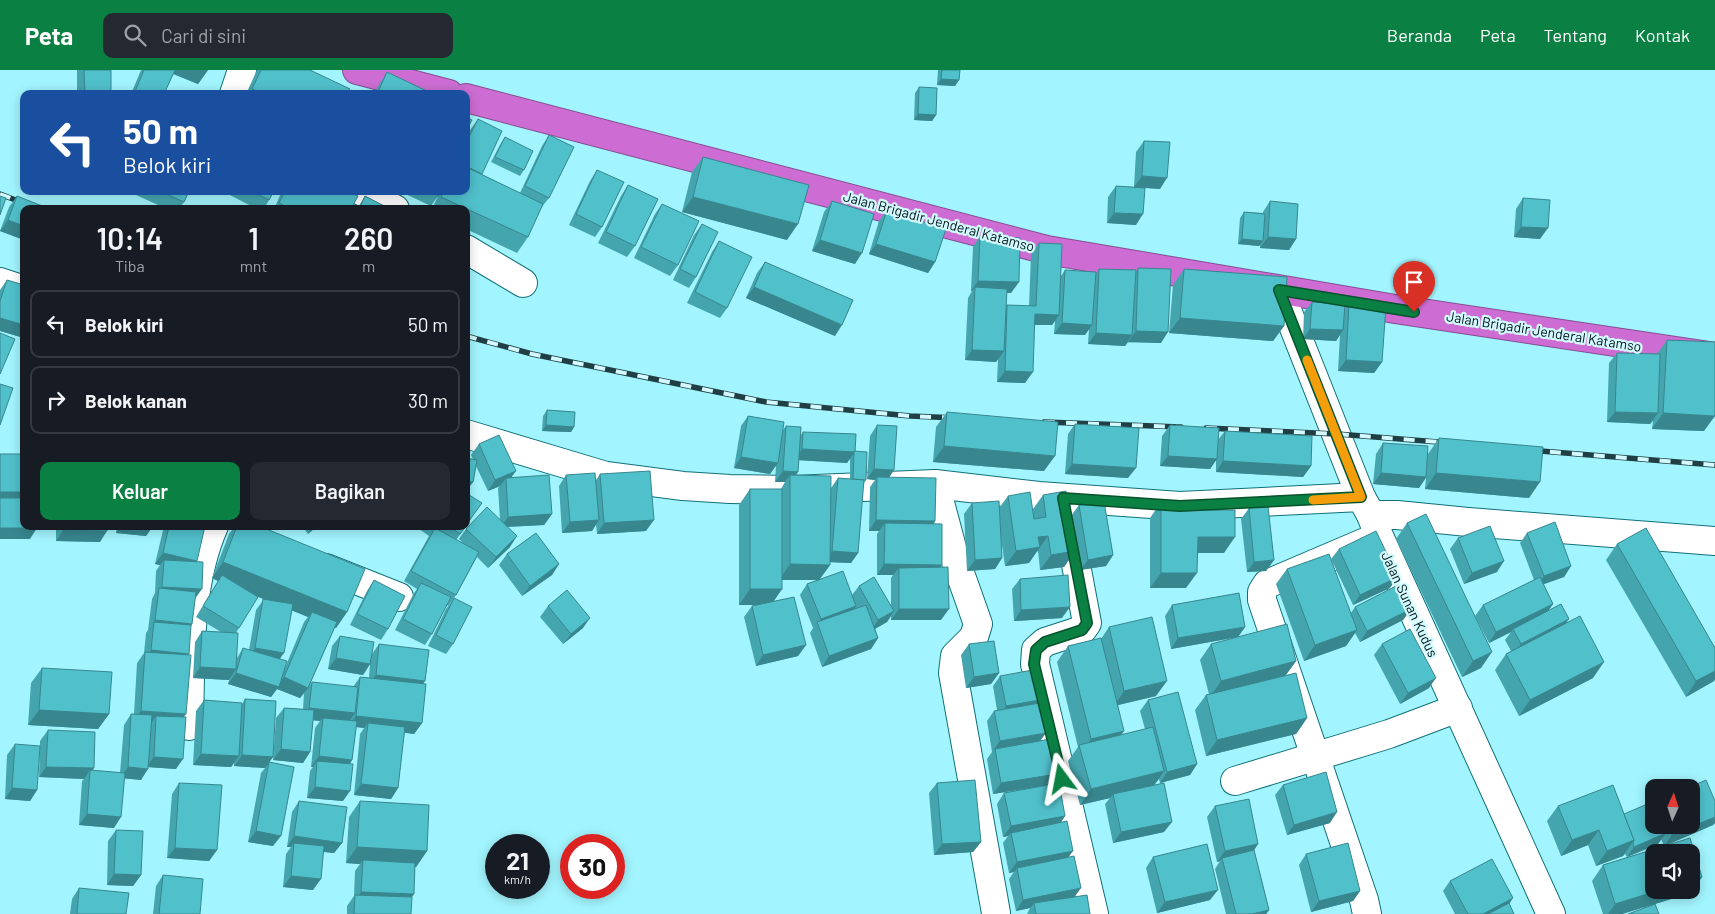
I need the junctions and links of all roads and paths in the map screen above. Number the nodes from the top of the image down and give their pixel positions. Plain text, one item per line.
1 (242, 70) edge
2 (357, 70) edge
3 (235, 90) edge
4 (434, 90) edge
5 (470, 99) edge
6 (369, 195) edge
7 (387, 205) edge
8 (470, 251) edge
9 (0, 282) edge
10 (523, 283) dead end
11 (20, 289) edge
12 (1279, 290) junction
13 (1715, 357) edge
14 (470, 435) edge
15 (935, 484) junction
16 (1063, 498) junction
17 (1370, 516) junction
18 (223, 530) edge
19 (1715, 541) edge
20 (300, 558) edge
21 (399, 597) edge
22 (1458, 708) junction
23 (189, 726) dead end
24 (1316, 755) junction
25 (1236, 781) dead end
26 (996, 913) edge
27 (1094, 914) edge
28 (1367, 914) edge
29 (1552, 914) edge

1 - 3 street
2 - 4 highway
5 - 12 highway, Jalan Brigadir Jenderal Katamso
6 - 7 street
8 - 10 street
9 - 11 street
12 - 13 highway, Jalan Brigadir Jenderal Katamso
12 - 17 street, Jalan Sunan Kudus
14 - 15 street
15 - 16 street
15 - 26 street
16 - 17 street
16 - 27 street
17 - 19 street
17 - 22 street, Jalan Sunan Kudus
17 - 24 street
18 - 23 street
20 - 21 street
22 - 24 street
22 - 29 street, Jalan Sunan Kudus
24 - 25 street
24 - 28 street

